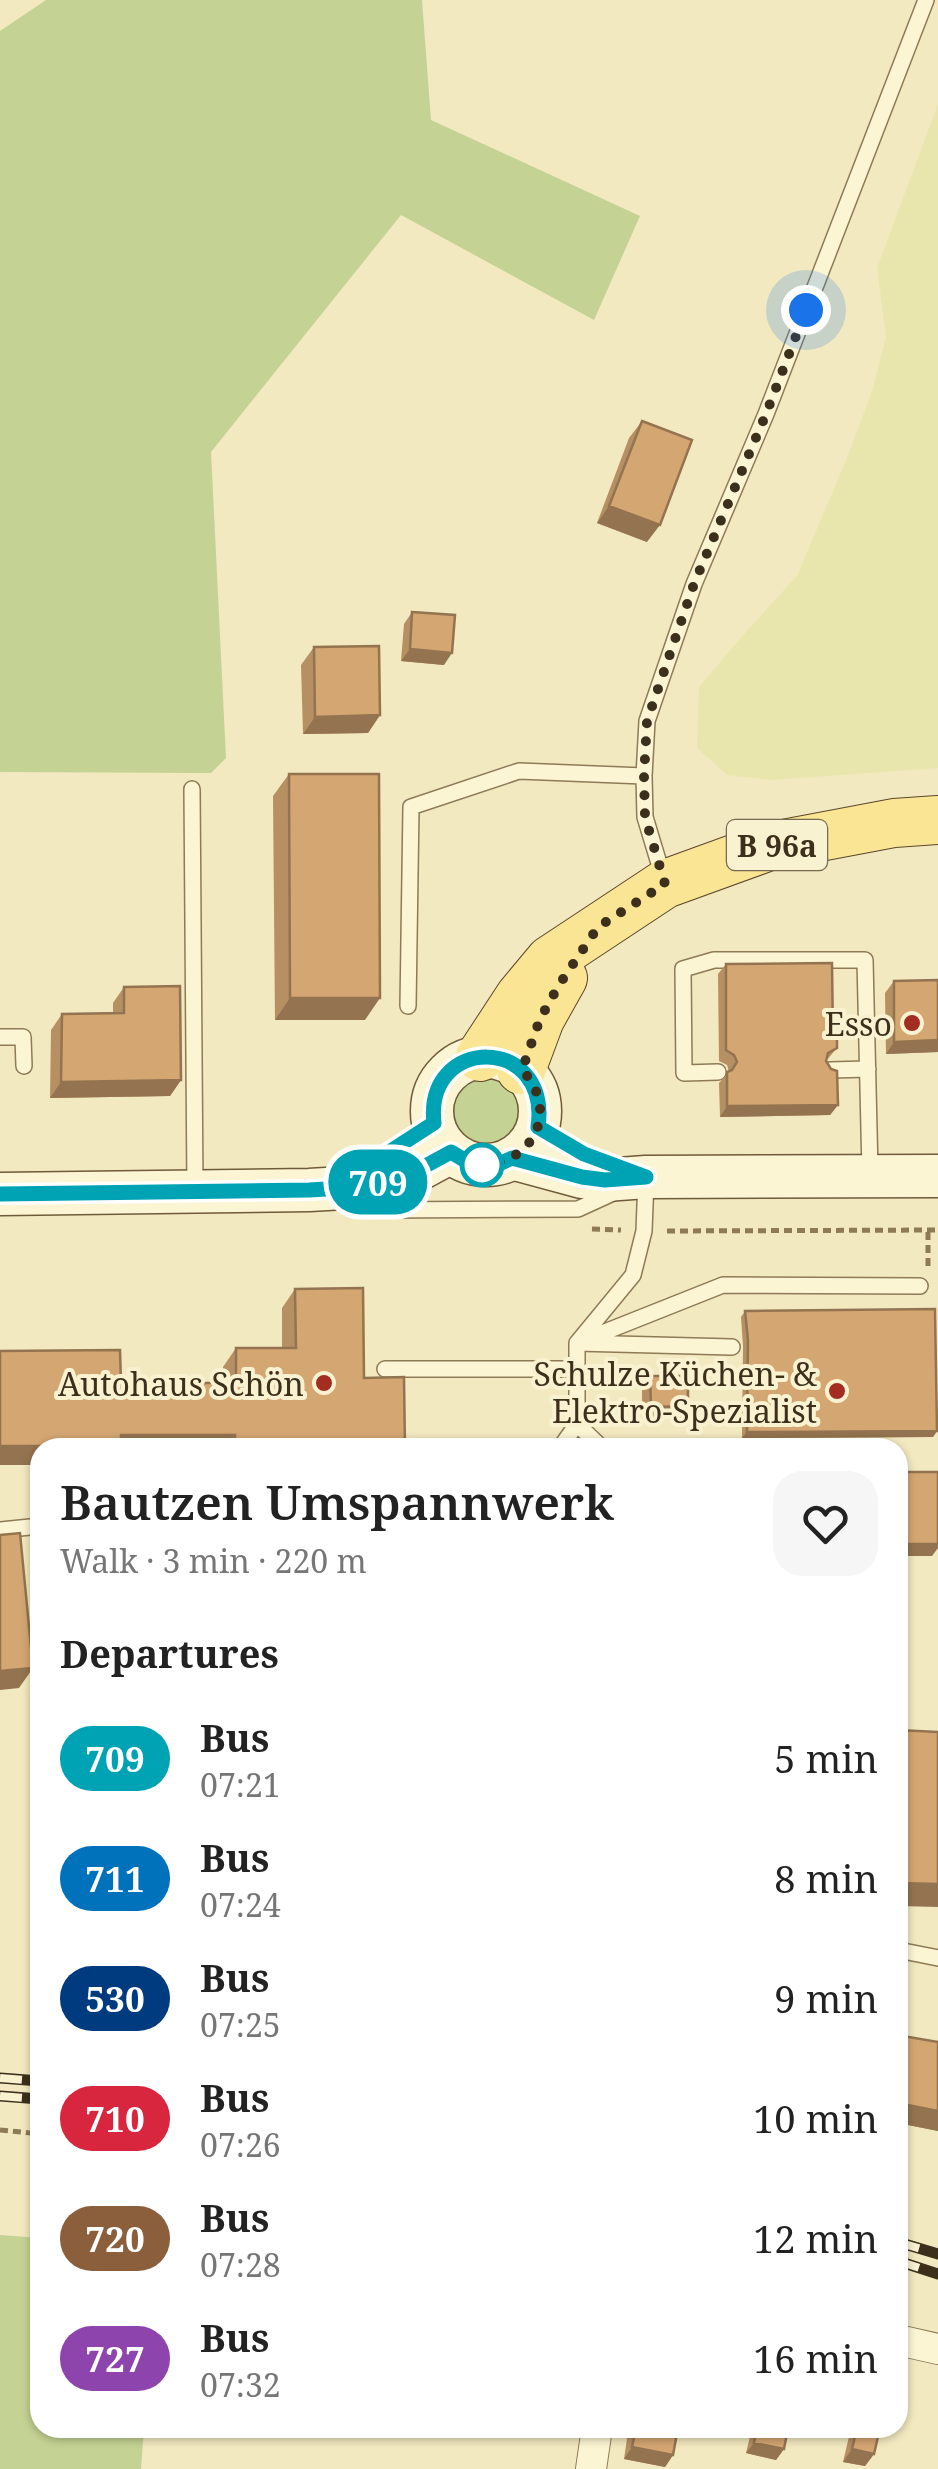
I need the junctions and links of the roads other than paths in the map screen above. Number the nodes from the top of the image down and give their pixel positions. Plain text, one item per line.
1 (926, 0) edge
2 (644, 776) junction
3 (192, 789) dead end
4 (938, 820) edge
5 (665, 884) junction
6 (408, 1006) dead end
7 (0, 1037) edge
8 (501, 1064) junction
9 (24, 1066) dead end
10 (868, 1069) junction
11 (830, 1070) edge
12 (718, 1072) dead end
13 (442, 1138) junction
14 (525, 1143) junction
15 (870, 1176) junction
16 (938, 1176) edge
17 (646, 1177) junction
18 (309, 1190) junction
19 (195, 1192) junction
20 (0, 1194) edge
21 (920, 1286) road end
22 (577, 1343) junction
23 (732, 1347) dead end
24 (577, 1369) junction
25 (385, 1370) dead end
26 (576, 1424) junction
27 (567, 1438) edge
28 (591, 1438) edge
29 (30, 1527) edge
30 (0, 1530) edge
31 (908, 1952) edge
32 (938, 1958) edge
33 (908, 2342) edge
34 (938, 2349) edge
35 (596, 2438) edge
36 (591, 2469) edge

1 - 2 lane
2 - 5 lane
2 - 6 lane
3 - 19 lane
4 - 5 main road, B 96a
5 - 8 main road, B 96a
7 - 9 lane
8 - 13 main road
8 - 14 main road
10 - 11 lane
10 - 12 lane
10 - 15 lane
13 - 14 main road
13 - 18 main road
14 - 17 main road
15 - 16 main road
15 - 17 main road
17 - 18 lane
17 - 22 lane
18 - 19 main road
19 - 20 main road
21 - 22 lane
22 - 23 lane
22 - 24 lane
24 - 25 lane
24 - 26 lane
26 - 27 lane
26 - 28 lane
29 - 30 lane
31 - 32 lane
33 - 34 street
35 - 36 street

